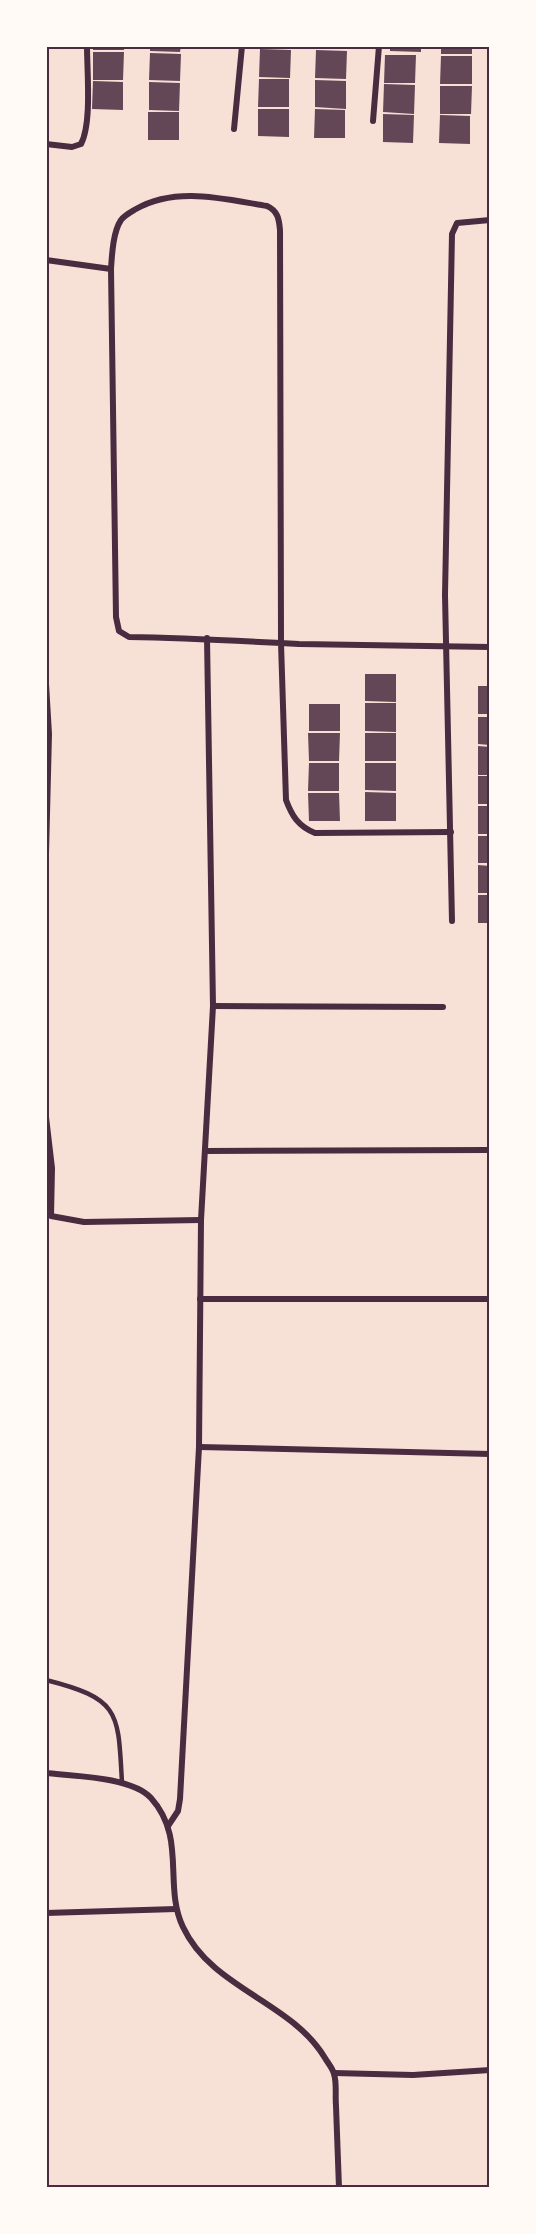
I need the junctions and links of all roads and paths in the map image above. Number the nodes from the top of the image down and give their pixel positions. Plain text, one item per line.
1 (87, 46) edge
2 (242, 46) edge
3 (379, 46) edge
4 (373, 122) dead end
5 (234, 129) dead end
6 (46, 144) edge
7 (489, 220) edge
8 (46, 260) edge
9 (111, 269) junction
10 (207, 638) junction
11 (281, 643) junction
12 (446, 646) junction
13 (489, 647) edge
14 (46, 684) edge
15 (47, 785) edge
16 (452, 832) junction
17 (46, 854) edge
18 (452, 921) dead end
19 (213, 1006) junction
20 (443, 1007) dead end
21 (46, 1117) edge
22 (489, 1150) edge
23 (206, 1151) junction
24 (49, 1216) edge
25 (201, 1220) junction
26 (200, 1299) junction
27 (489, 1299) edge
28 (199, 1448) junction
29 (489, 1454) edge
30 (46, 1680) edge
31 (46, 1773) edge
32 (122, 1783) junction
33 (168, 1826) junction
34 (176, 1909) junction
35 (46, 1913) edge
36 (489, 2070) edge
37 (334, 2073) junction
38 (339, 2187) edge

1 - 6 street
2 - 5 street
3 - 4 street
7 - 12 street
8 - 9 street
9 - 10 street
9 - 11 street
10 - 11 street
10 - 19 street
11 - 12 street
11 - 16 street
12 - 13 street
12 - 16 street
14 - 15 street
15 - 17 street
16 - 18 street
19 - 20 street
19 - 23 street
21 - 24 street
22 - 23 street
23 - 25 street
24 - 25 street
25 - 26 street
26 - 27 street
26 - 28 street
28 - 29 street
28 - 33 street
30 - 32 lane
31 - 32 street
32 - 33 street
33 - 34 street
34 - 35 street
34 - 37 street
36 - 37 street
37 - 38 street

